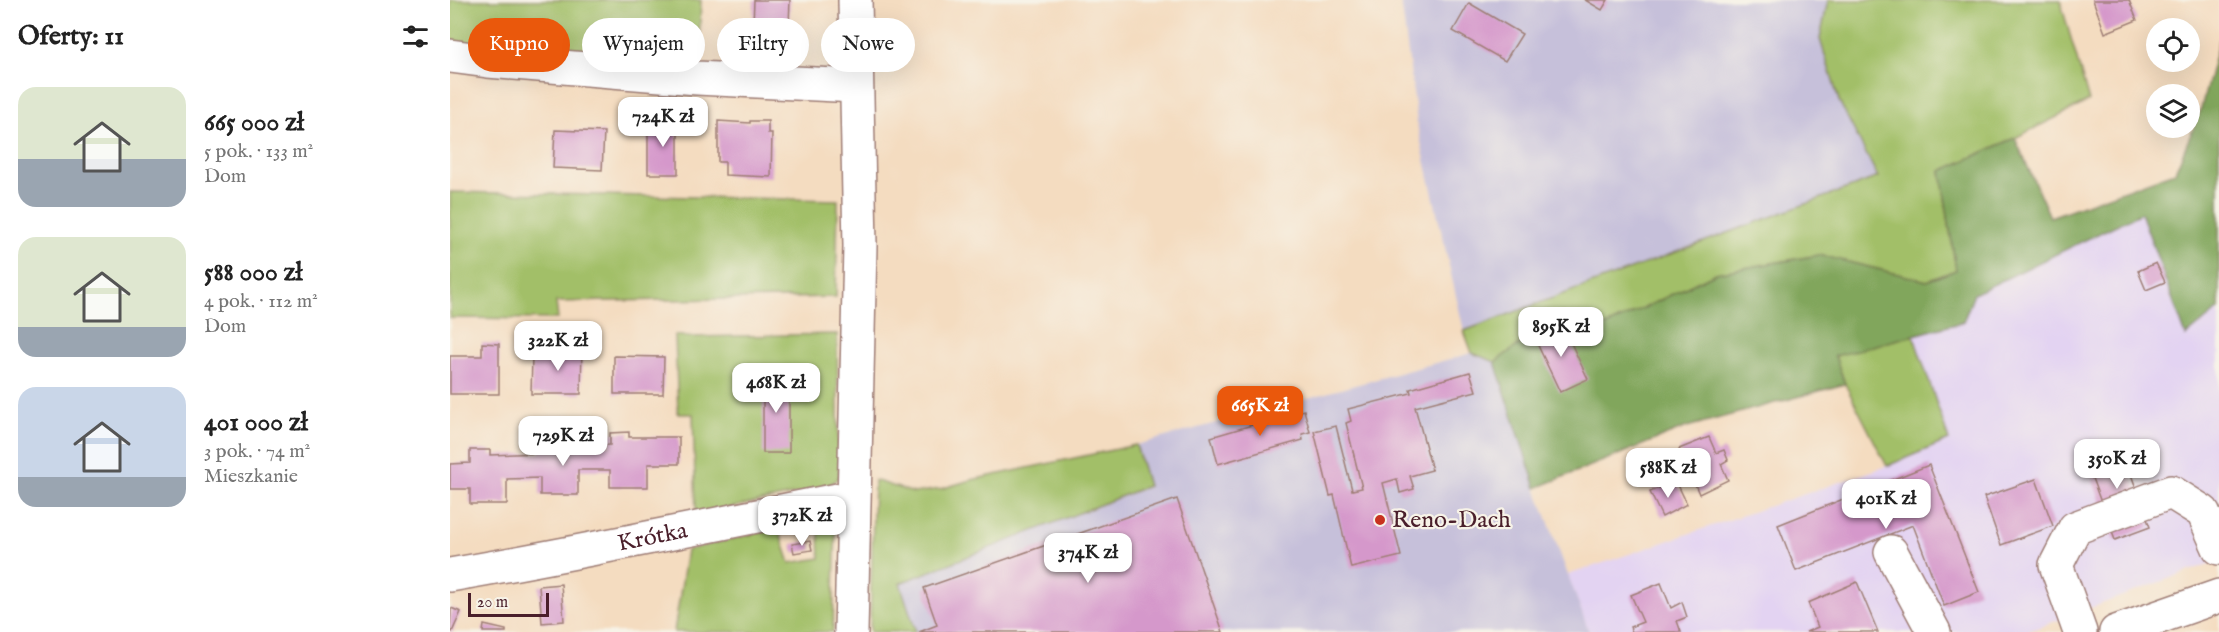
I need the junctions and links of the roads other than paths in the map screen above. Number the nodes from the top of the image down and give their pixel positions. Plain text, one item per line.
1 (855, 0) edge
2 (450, 56) edge
3 (856, 86) junction
4 (853, 497) junction
5 (2219, 548) edge
6 (1891, 552) dead end
7 (450, 575) edge
8 (2219, 596) edge
9 (851, 632) edge
10 (1934, 632) edge
11 (2080, 632) edge
12 (2116, 632) edge

1 - 3 street
2 - 3 street
3 - 4 street
4 - 7 street, Krótka
4 - 9 street
5 - 11 street
6 - 10 street
8 - 12 street

